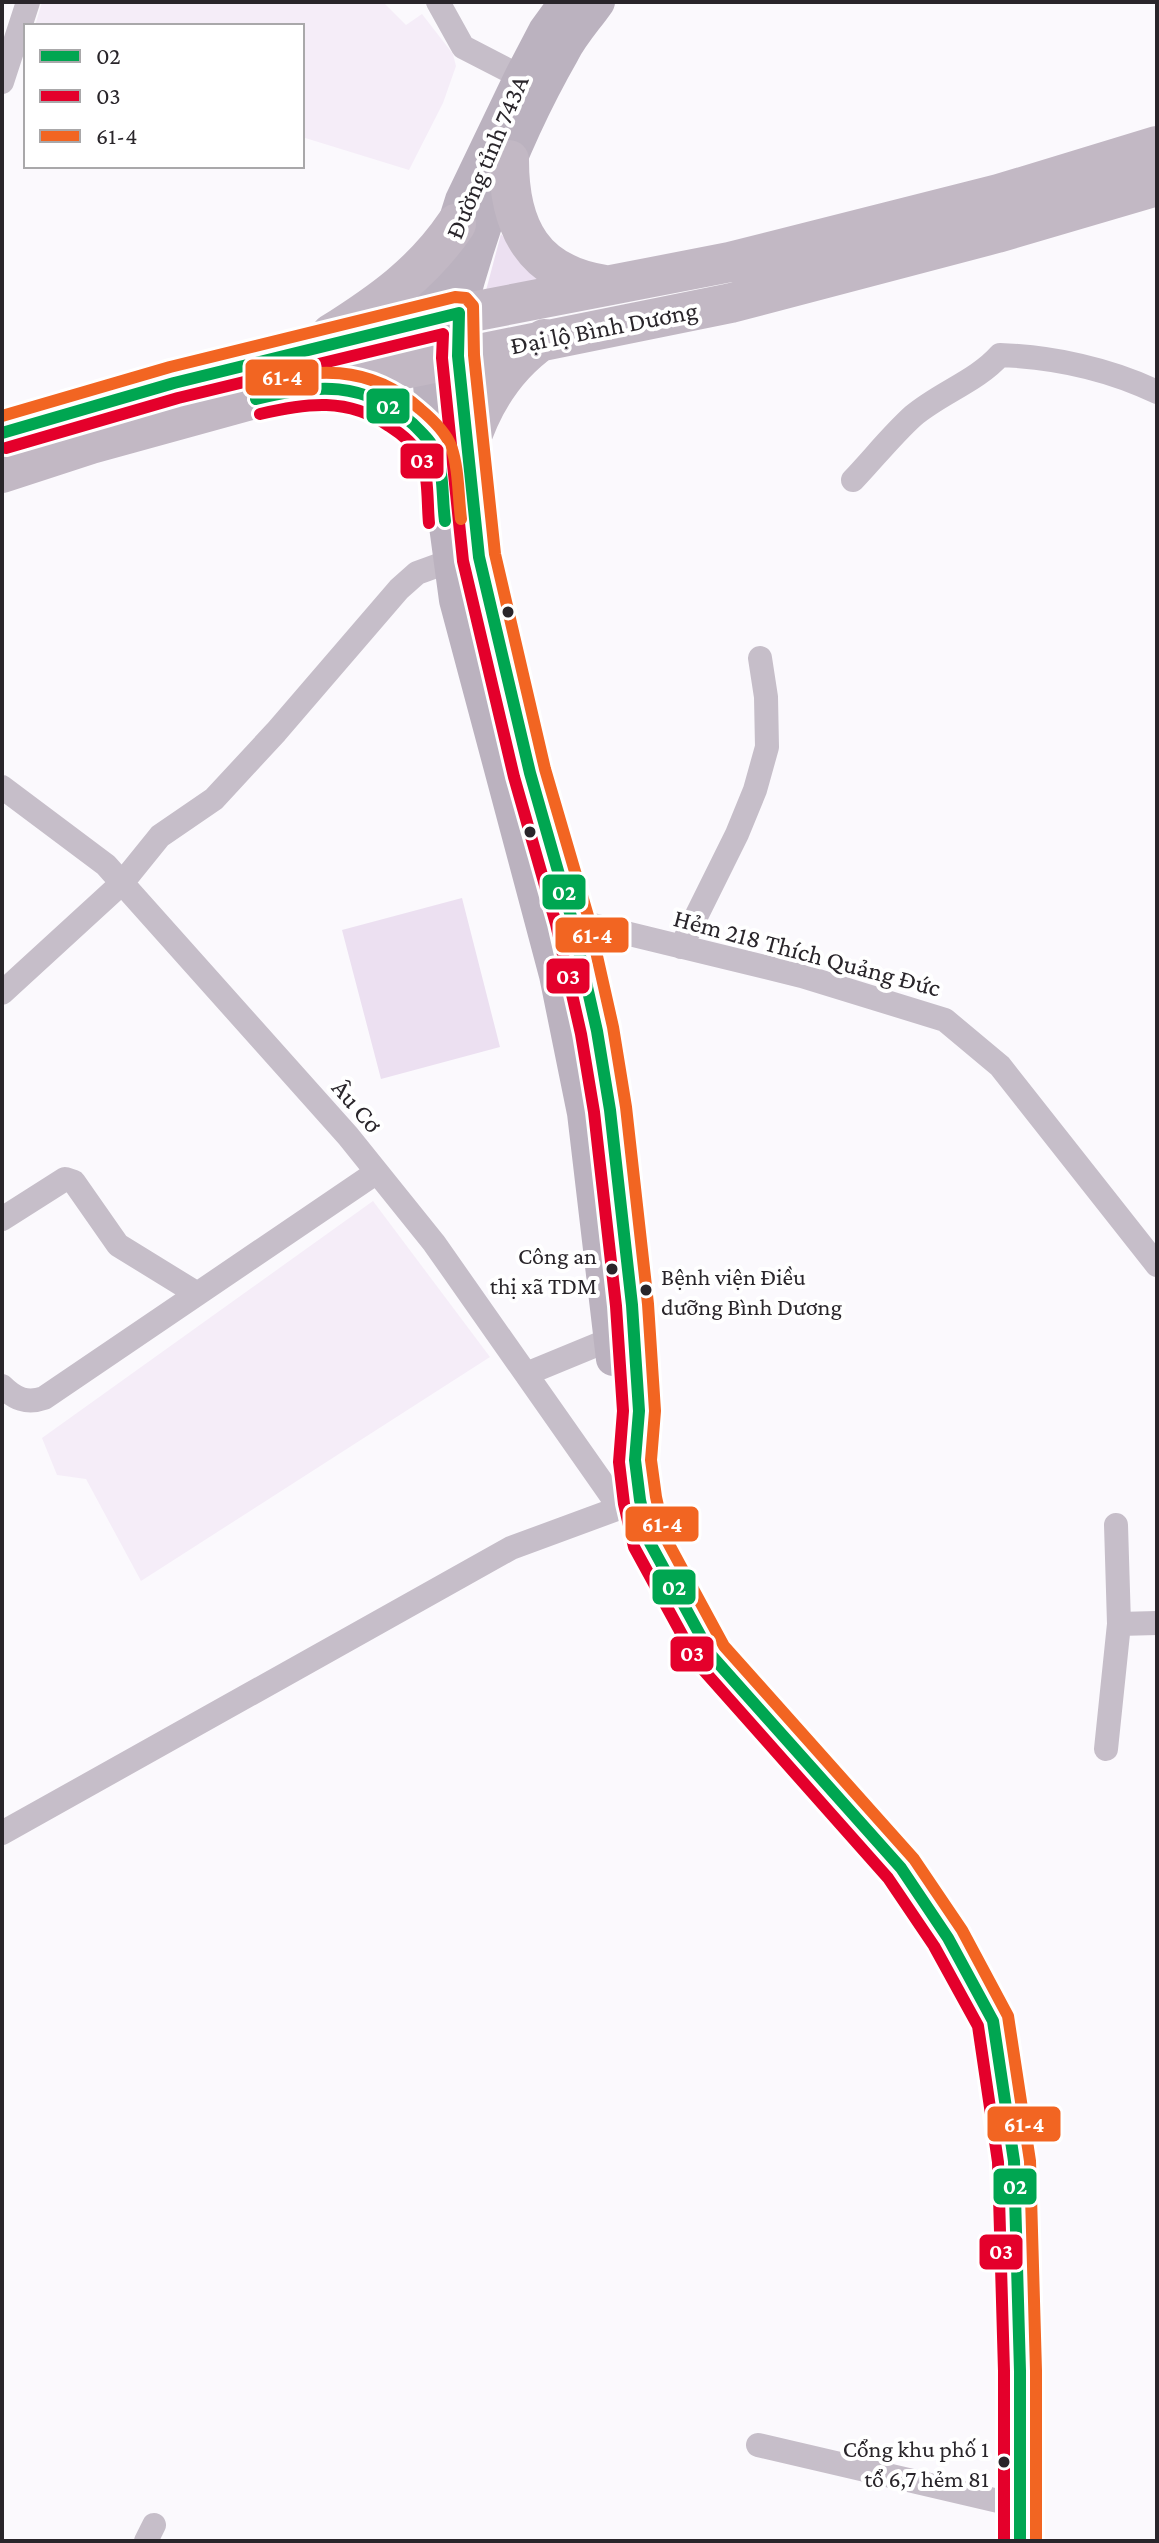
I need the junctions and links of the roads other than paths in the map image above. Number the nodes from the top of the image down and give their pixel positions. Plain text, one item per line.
1 (28, 2) edge
2 (438, 2) edge
3 (566, 2) edge
4 (598, 2) edge
5 (521, 77) junction
6 (2, 82) edge
7 (1157, 146) edge
8 (509, 160) junction
9 (1157, 186) edge
10 (456, 224) junction
11 (609, 285) junction
12 (444, 317) junction
13 (544, 339) junction
14 (443, 359) junction
15 (304, 370) junction
16 (1157, 392) edge
17 (2, 433) edge
18 (452, 450) junction
19 (2, 473) edge
20 (853, 480) dead end
21 (450, 561) junction
22 (760, 658) dead end
23 (517, 777) junction
24 (2, 787) edge
25 (122, 883) junction
26 (557, 921) junction
27 (681, 947) junction
28 (2, 993) edge
29 (377, 1172) junction
30 (2, 1219) edge
31 (612, 1232) junction
32 (1157, 1265) edge
33 (196, 1293) junction
34 (611, 1339) junction
35 (526, 1374) junction
36 (2, 1386) edge
37 (635, 1460) junction
38 (630, 1504) junction
39 (1116, 1525) dead end
40 (1157, 1623) edge
41 (1119, 1624) junction
42 (1106, 1749) dead end
43 (2, 1833) edge
44 (758, 2445) dead end
45 (1020, 2506) junction
46 (1020, 2541) edge

1 - 6 street
2 - 5 street
3 - 5 main road, Đường tỉnh 743A
4 - 8 main road, Đường tỉnh 743A
5 - 10 main road, Đường tỉnh 743A
7 - 11 highway, Đại lộ Bình Dương
8 - 11 highway
8 - 12 main road, Đường tỉnh 743A
9 - 13 highway, Đại lộ Bình Dương
10 - 12 main road, Đường tỉnh 743A
10 - 15 highway
11 - 12 highway, Đại lộ Bình Dương
12 - 14 highway
12 - 15 highway, Đại lộ Bình Dương
13 - 14 highway, Đại lộ Bình Dương
13 - 18 highway
14 - 15 highway, Đại lộ Bình Dương
14 - 18 main road
15 - 17 highway, Đại lộ Bình Dương
15 - 18 highway
15 - 19 highway, Đại lộ Bình Dương
16 - 20 street
18 - 21 main road
18 - 23 main road
21 - 23 main road
21 - 25 street
22 - 27 street
23 - 26 main road
24 - 25 street, Âu Cơ
25 - 28 street
25 - 29 street, Âu Cơ
26 - 27 street, Hẻm 218 Thích Quảng Đức
26 - 31 main road
27 - 32 street, Hẻm 218 Thích Quảng Đức
29 - 33 street
29 - 35 street, Âu Cơ
30 - 33 street
31 - 34 main road
31 - 37 main road
33 - 36 street
34 - 35 street
34 - 37 main road
35 - 38 street, Âu Cơ
37 - 38 main road
38 - 43 street
38 - 45 main road
39 - 41 street
40 - 41 street
41 - 42 street
44 - 45 street
45 - 46 main road

